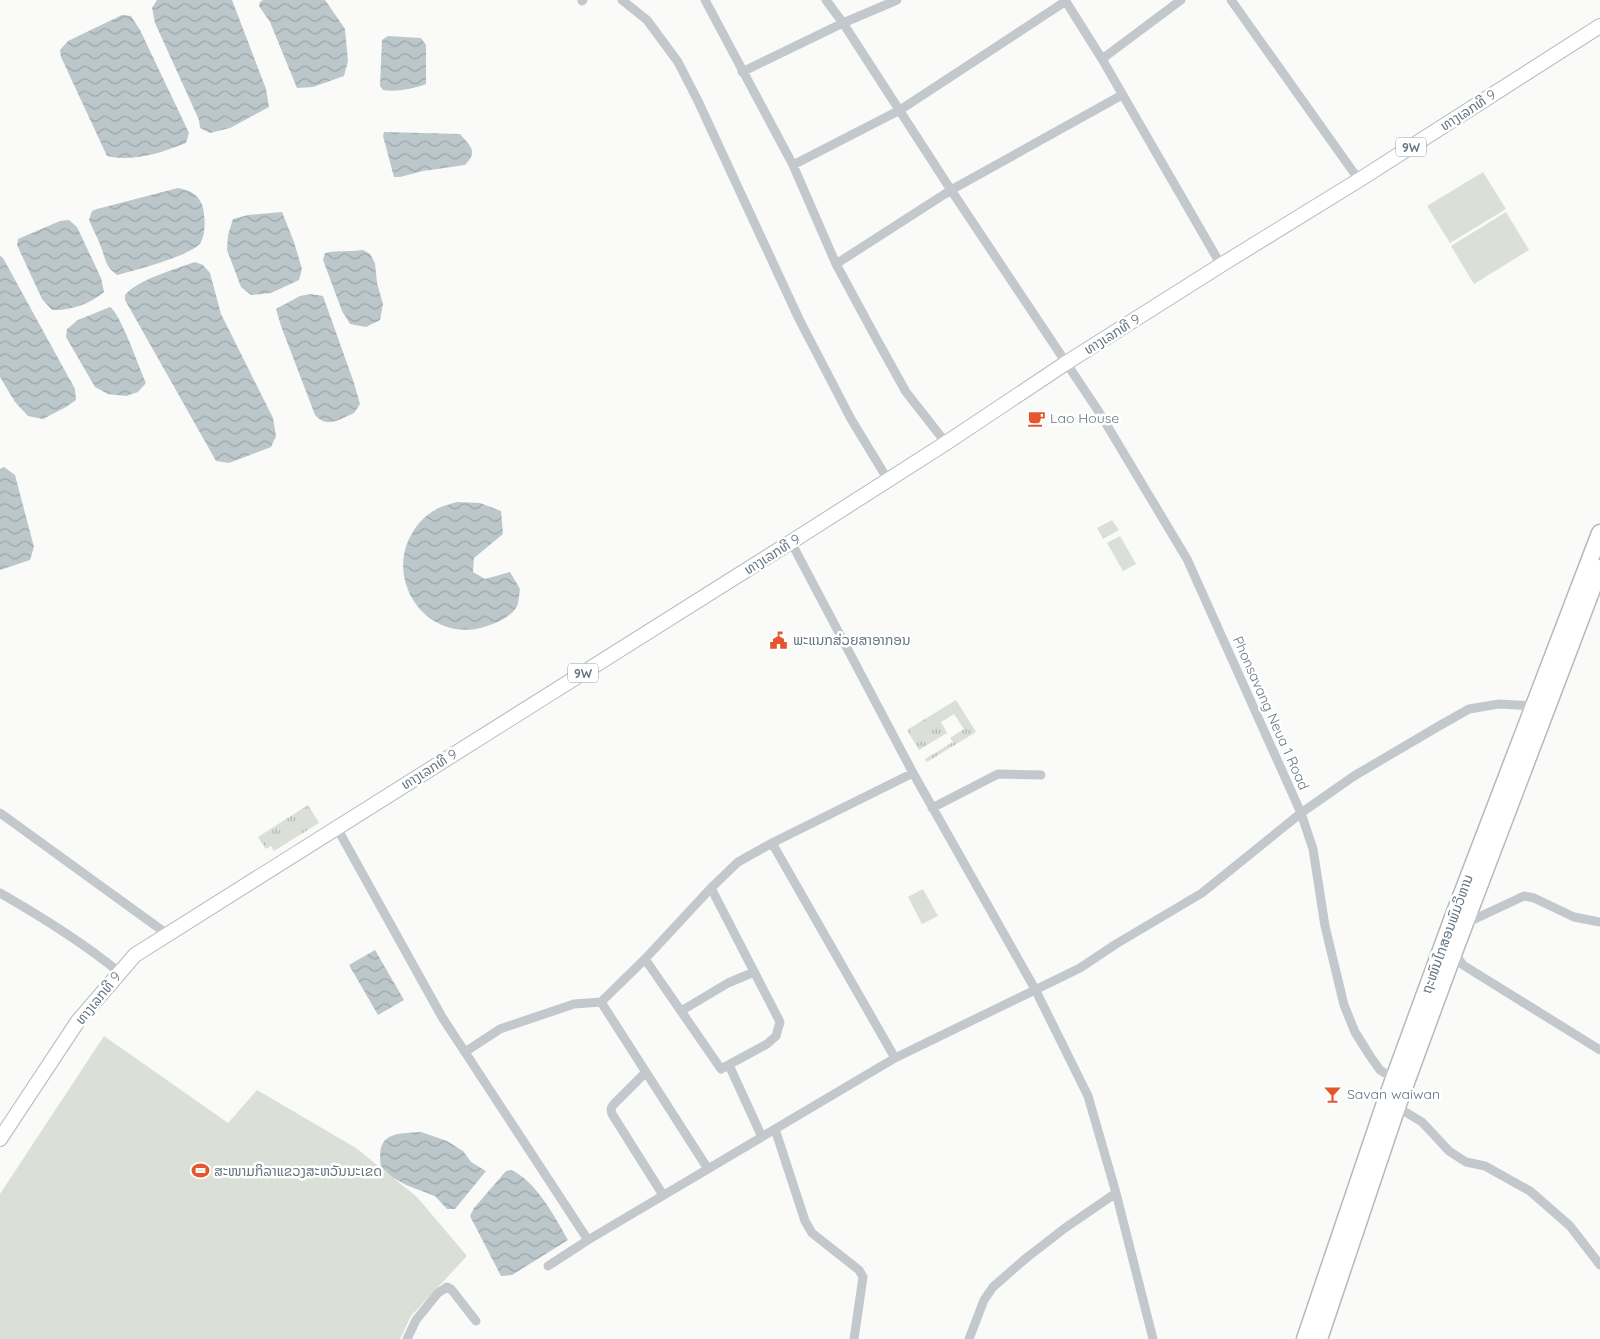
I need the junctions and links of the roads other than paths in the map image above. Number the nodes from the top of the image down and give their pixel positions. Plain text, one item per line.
1 (622, 0) edge
2 (705, 0) edge
3 (826, 0) edge
4 (897, 0) edge
5 (1181, 0) edge
6 (1232, 0) edge
7 (1066, 1) edge
8 (843, 23) junction
9 (1600, 26) edge
10 (1102, 59) junction
11 (742, 72) junction
12 (1122, 95) junction
13 (900, 110) junction
14 (793, 165) junction
15 (1359, 180) junction
16 (951, 190) junction
17 (836, 264) junction
18 (1221, 265) junction
19 (1066, 364) junction
20 (946, 443) junction
21 (888, 480) junction
22 (1600, 533) edge
23 (791, 542) junction
24 (1600, 568) edge
25 (1533, 706) junction
26 (912, 773) junction
27 (1042, 775) dead end
28 (932, 808) junction
29 (0, 813) edge
30 (1301, 813) junction
31 (337, 828) junction
32 (772, 843) junction
33 (711, 888) junction
34 (0, 893) edge
35 (1600, 922) edge
36 (1464, 924) junction
37 (167, 934) junction
38 (1454, 952) junction
39 (645, 959) junction
40 (119, 972) junction
41 (754, 972) junction
42 (1035, 989) junction
43 (601, 1002) junction
44 (681, 1011) junction
45 (1600, 1050) edge
46 (465, 1052) junction
47 (895, 1058) junction
48 (729, 1065) junction
49 (646, 1072) junction
50 (1400, 1081) junction
51 (1397, 1108) junction
52 (775, 1129) junction
53 (762, 1137) junction
54 (0, 1139) edge
55 (708, 1169) junction
56 (1116, 1193) junction
57 (663, 1196) junction
58 (588, 1240) junction
59 (1600, 1265) edge
60 (548, 1266) dead end
61 (476, 1321) dead end
62 (407, 1339) edge
63 (854, 1339) edge
64 (969, 1339) edge
65 (1153, 1339) edge
66 (1305, 1339) edge
67 (1319, 1339) edge

1 - 21 street
2 - 11 street
3 - 8 street, Phonsavang Neua 1 Road
4 - 8 street
5 - 10 street
6 - 15 street
7 - 10 street
7 - 13 street
8 - 11 street
8 - 13 street, Phonsavang Neua 1 Road
9 - 15 main road, ທາງເລກທີ 9 / 9W
10 - 12 street
11 - 14 street
12 - 16 street
12 - 18 street
13 - 14 street
13 - 16 street, Phonsavang Neua 1 Road
14 - 17 street
15 - 18 main road, ທາງເລກທີ 9 / 9W
16 - 17 street
16 - 19 street, Phonsavang Neua 1 Road
17 - 20 street
18 - 19 main road, ທາງເລກທີ 9 / 9W
19 - 20 main road, ທາງເລກທີ 9 / 9W
19 - 30 street, Phonsavang Neua 1 Road
20 - 21 main road, ທາງເລກທີ 9 / 9W
21 - 23 main road, ທາງເລກທີ 9 / 9W
22 - 25 highway, ຖະໜົນໄກສອນພົມວິຫານ
23 - 26 street
23 - 31 main road, ທາງເລກທີ 9 / 9W
24 - 36 highway, ຖະໜົນໄກສອນພົມວິຫານ
25 - 30 street
25 - 50 highway, ຖະໜົນໄກສອນພົມວິຫານ
26 - 28 street
26 - 32 street
27 - 28 street
28 - 42 street
29 - 37 street
30 - 42 street
30 - 50 street, Phonsavang Neua 1 Road
31 - 37 main road, ທາງເລກທີ 9 / 9W
31 - 46 street
32 - 33 street
32 - 47 street
33 - 39 street
33 - 41 street
34 - 40 street
35 - 36 street
36 - 38 highway, ຖະໜົນໄກສອນພົມວິຫານ
37 - 40 main road, ທາງເລກທີ 9 / 9W
38 - 45 street
38 - 50 highway, ຖະໜົນໄກສອນພົມວິຫານ
39 - 43 street
39 - 44 street
40 - 54 main road, ທາງເລກທີ 9 / 9W
41 - 44 street
41 - 48 street
42 - 47 street
42 - 56 street
43 - 46 street
43 - 49 street
44 - 48 street
46 - 58 street
47 - 52 street
48 - 53 street
49 - 55 street
49 - 57 street
50 - 51 highway, ຖະໜົນໄກສອນພົມວິຫານ
50 - 66 highway, ຖະໜົນໄກສອນພົມວິຫານ
51 - 59 street
51 - 67 highway, ຖະໜົນໄກສອນພົມວິຫານ
52 - 53 street
52 - 63 street
53 - 55 street
55 - 57 street
56 - 64 street
56 - 65 street
57 - 58 street
58 - 60 street
61 - 62 street

